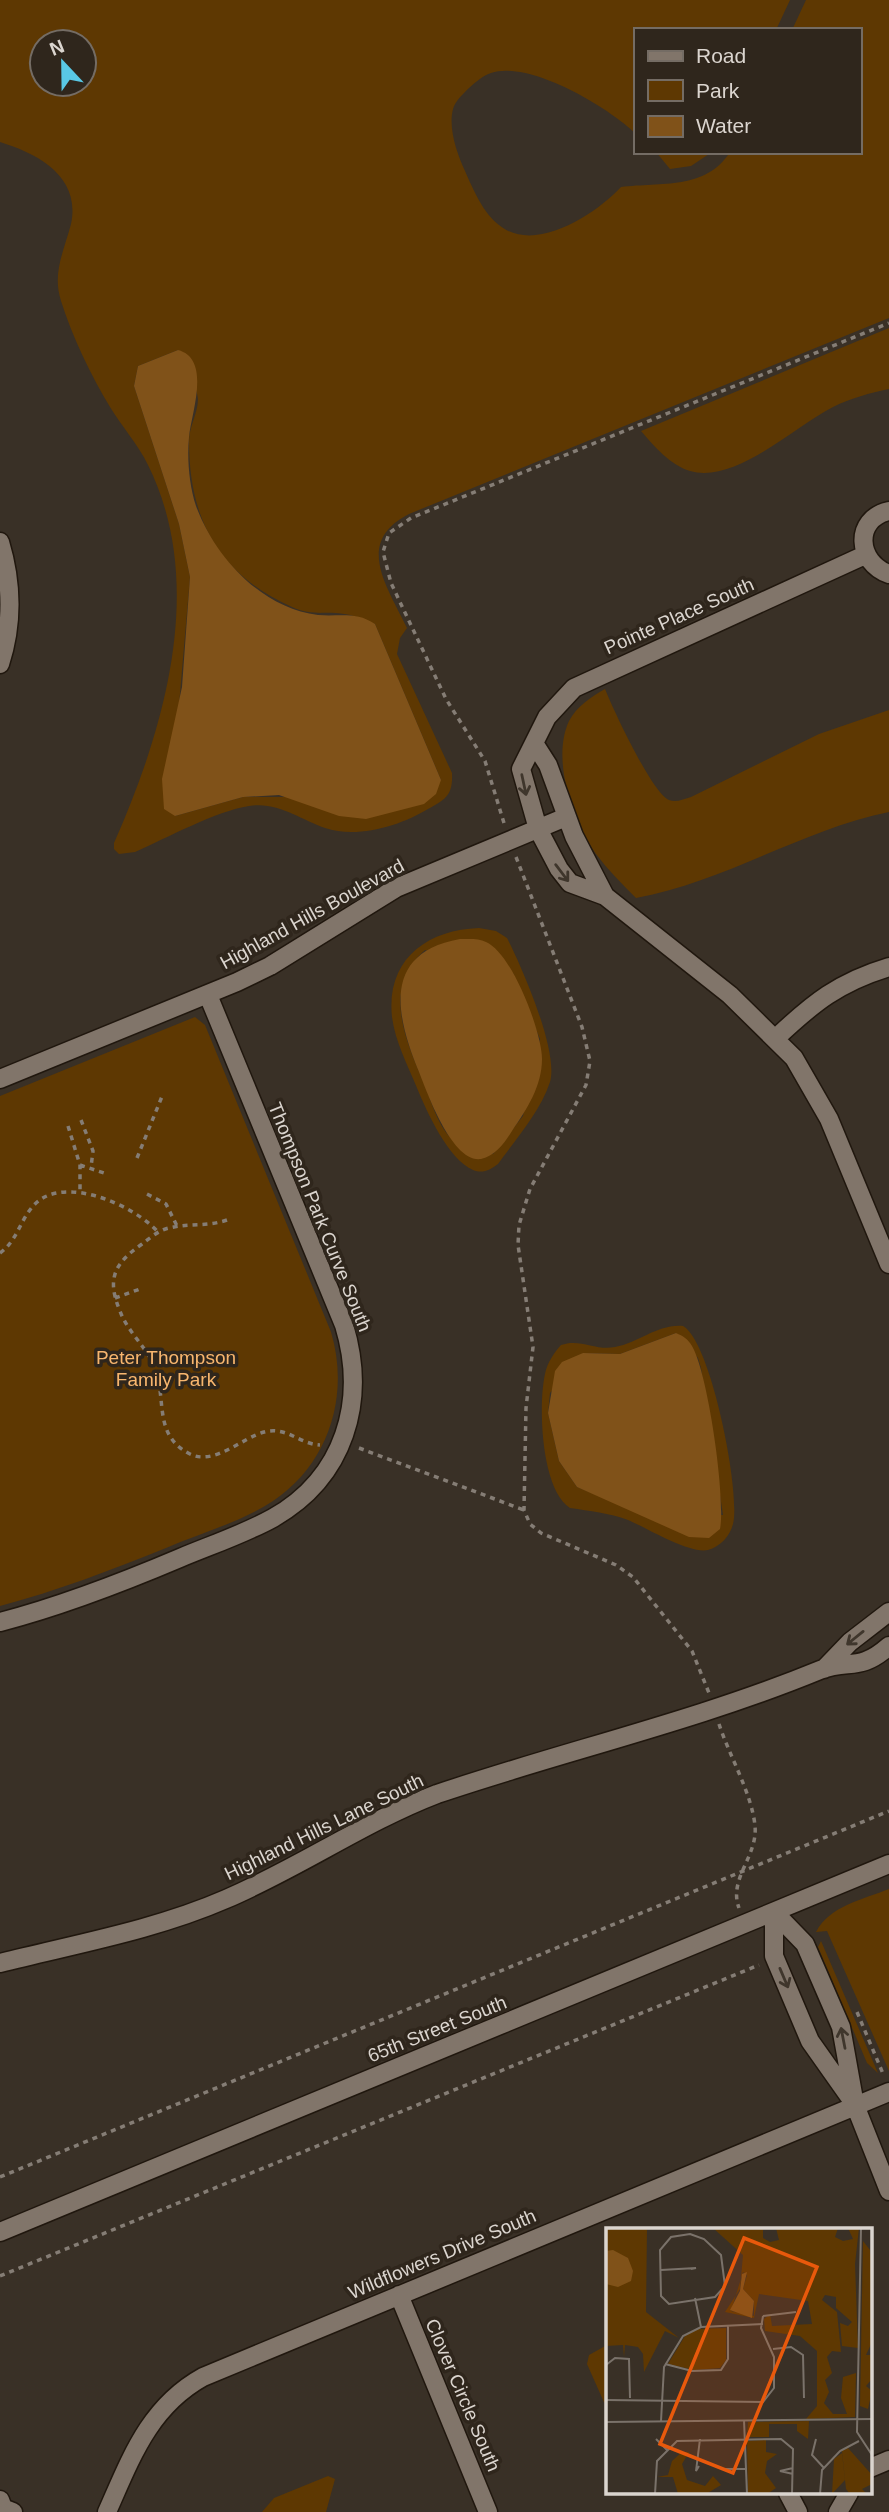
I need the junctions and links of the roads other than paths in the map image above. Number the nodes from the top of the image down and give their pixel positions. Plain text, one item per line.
1 (889, 511) edge
2 (0, 542) edge
3 (865, 555) junction
4 (889, 574) edge
5 (0, 664) edge
6 (534, 743) junction
7 (566, 817) junction
8 (538, 829) junction
9 (605, 896) junction
10 (889, 967) edge
11 (208, 995) junction
12 (776, 1038) junction
13 (0, 1079) edge
14 (889, 1264) edge
15 (889, 1612) edge
16 (0, 1622) edge
17 (889, 1646) edge
18 (824, 1668) junction
19 (889, 1864) edge
20 (774, 1912) junction
21 (0, 1963) edge
22 (889, 2092) edge
23 (855, 2105) junction
24 (889, 2191) edge
25 (0, 2232) edge
26 (398, 2295) junction
27 (889, 2460) edge
28 (872, 2467) edge
29 (789, 2494) edge
30 (848, 2494) edge
31 (107, 2512) edge
32 (488, 2512) edge
33 (798, 2512) edge
34 (838, 2512) edge

1 - 3 street
2 - 5 street
3 - 4 street
3 - 6 street, Pointe Place South
6 - 7 street
6 -> 8 street, Pointe Place South
7 - 8 street, Highland Hills Boulevard
7 - 9 street
8 -> 9 street
8 - 11 street, Highland Hills Boulevard
9 - 12 street
10 - 12 street
11 - 13 street, Highland Hills Boulevard
11 - 16 street, Thompson Park Curve South
12 - 14 street
15 -> 18 street, Highland Hills Lane South
17 - 18 street, Highland Hills Lane South
18 - 21 street, Highland Hills Lane South
19 - 20 street, 65th Street South
23 -> 20 street
20 -> 23 street
20 - 25 street, 65th Street South
22 - 23 street, Wildflowers Drive South
23 - 24 street
23 - 26 street, Wildflowers Drive South
26 - 31 street, Wildflowers Drive South
26 - 32 street, Clover Circle South
27 - 28 street
29 - 33 street
30 - 34 street

